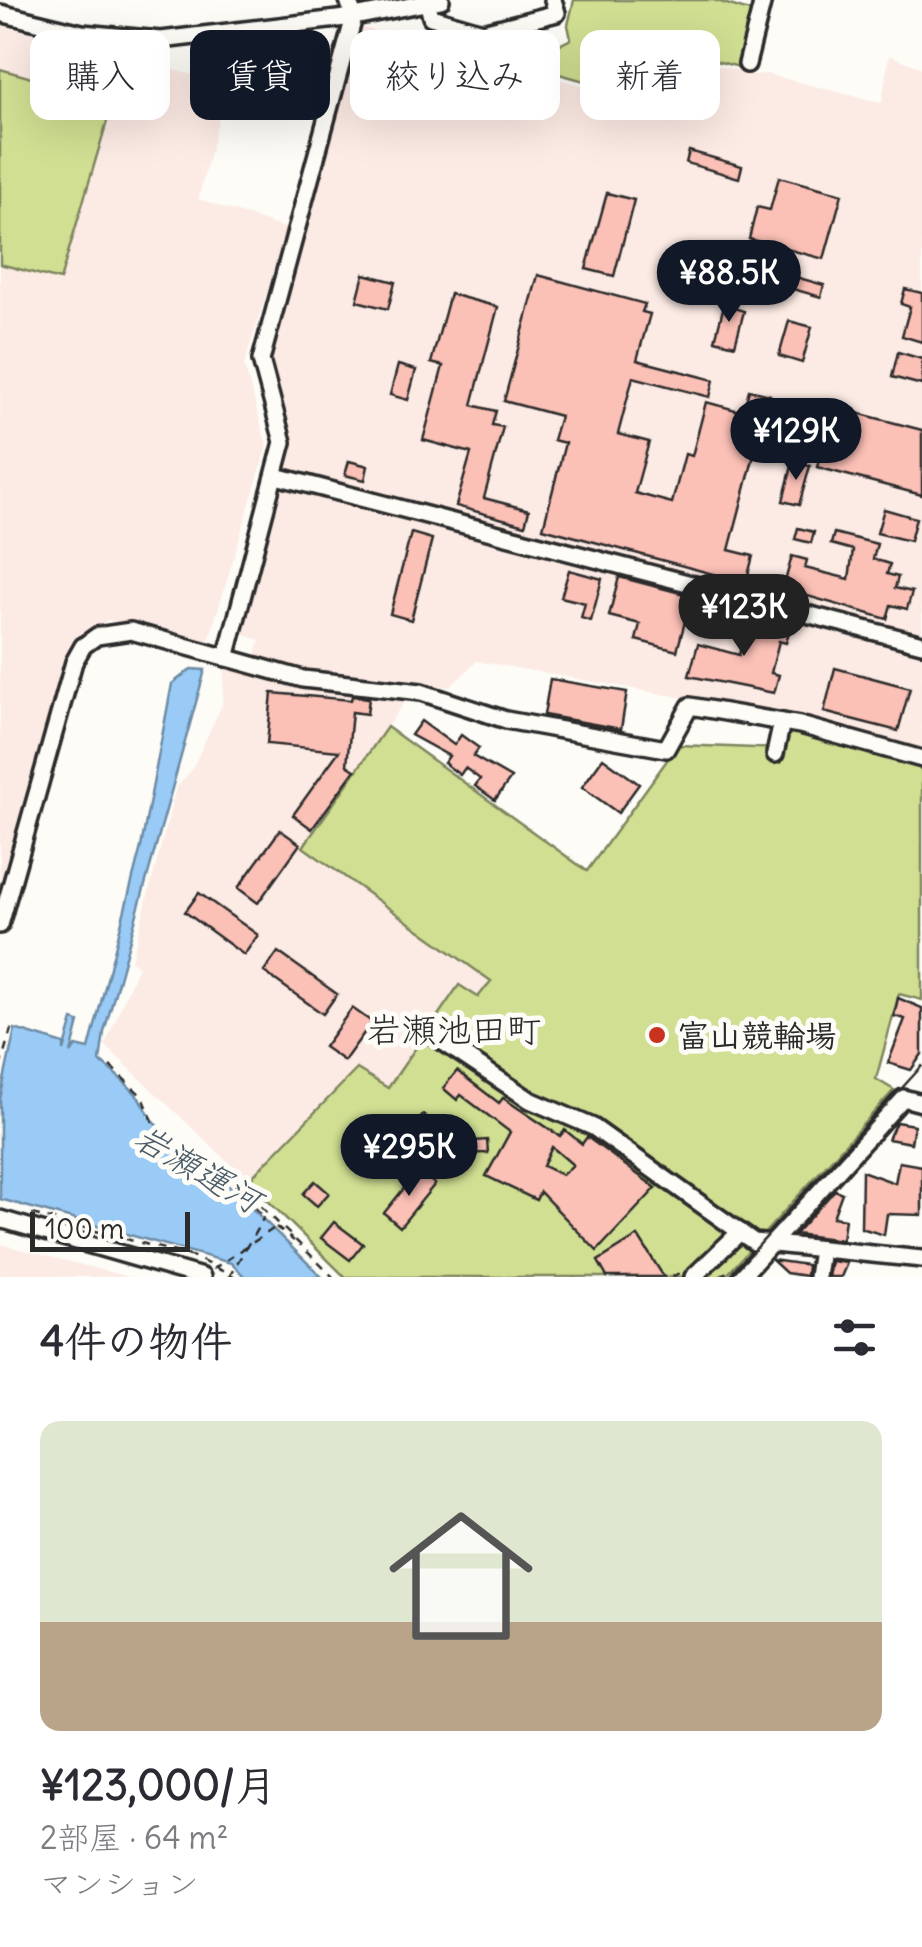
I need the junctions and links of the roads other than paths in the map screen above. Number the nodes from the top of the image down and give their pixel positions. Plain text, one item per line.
1 (348, 0) edge
2 (553, 0) edge
3 (763, 0) edge
4 (431, 2) edge
5 (363, 11) edge
6 (0, 13) edge
7 (747, 64) dead end
8 (276, 476) junction
9 (922, 644) edge
10 (226, 658) junction
11 (782, 722) junction
12 (775, 754) dead end
13 (922, 760) edge
14 (0, 925) edge
15 (428, 1032) dead end
16 (922, 1103) edge
17 (0, 1219) edge
18 (740, 1232) junction
19 (769, 1246) junction
20 (822, 1249) junction
21 (922, 1259) edge
22 (207, 1273) edge
23 (735, 1274) edge
24 (693, 1277) edge
25 (817, 1277) edge

1 - 5 street
2 - 4 street
3 - 7 street
4 - 5 street
5 - 6 street
5 - 8 street
8 - 9 street
8 - 10 street
10 - 11 street
10 - 14 street
11 - 12 street
11 - 13 street
15 - 18 street
16 - 19 street
17 - 22 street
18 - 19 street
18 - 24 street
19 - 20 street
19 - 23 street
20 - 21 street
20 - 25 street

